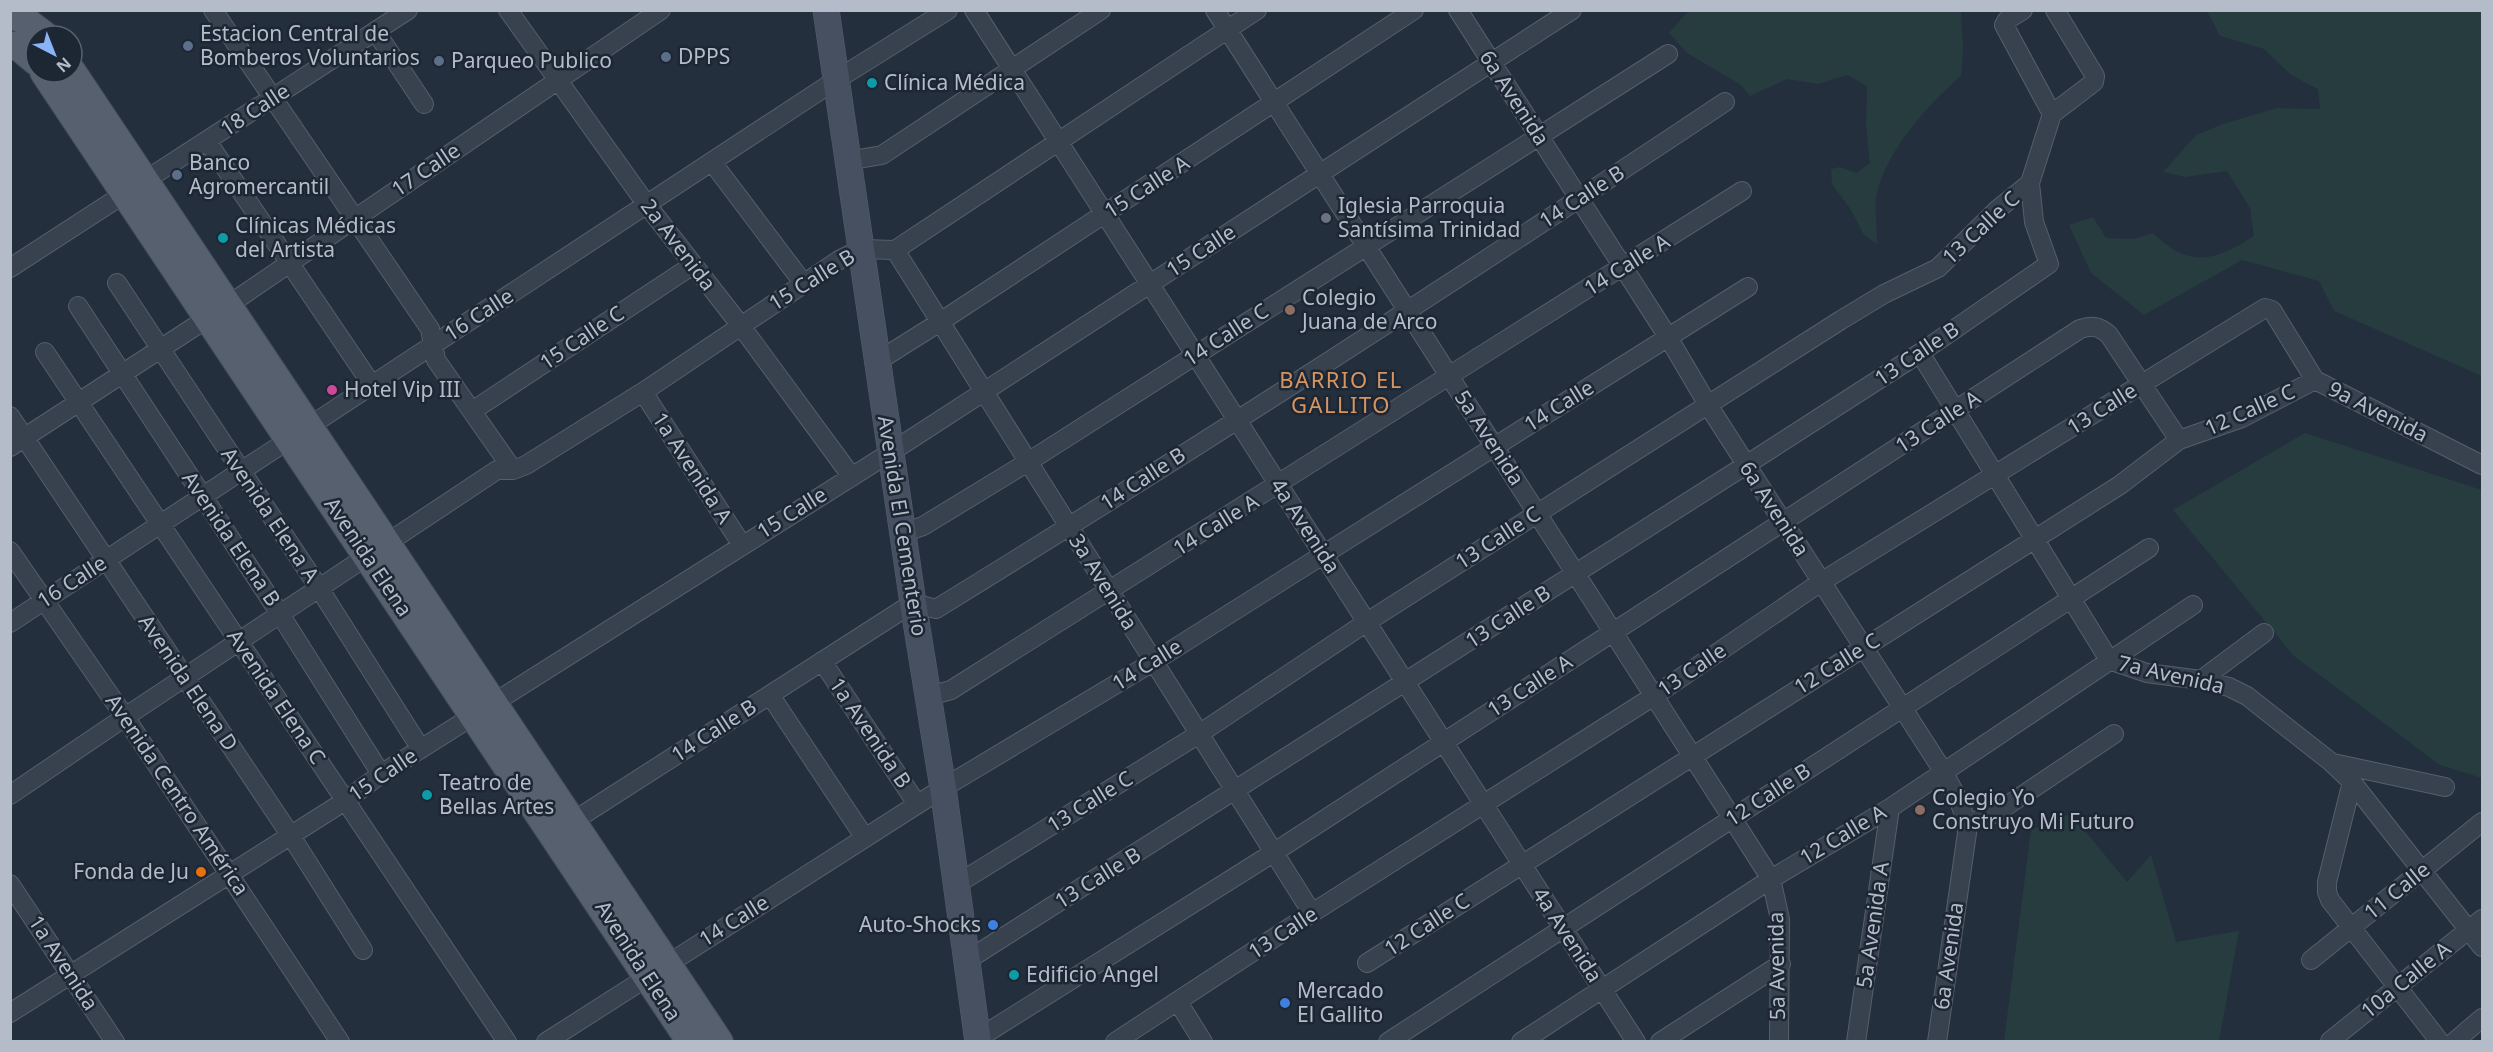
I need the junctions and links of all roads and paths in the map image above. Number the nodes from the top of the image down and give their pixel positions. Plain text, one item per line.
1 (213, 10) edge
2 (408, 10) edge
3 (508, 10) edge
4 (661, 10) edge
5 (826, 10) edge
6 (948, 10) edge
7 (974, 10) edge
8 (1101, 10) edge
9 (1215, 10) edge
10 (1257, 10) edge
11 (1414, 10) edge
12 (1458, 10) edge
13 (1572, 10) edge
14 (2023, 10) edge
15 (2055, 10) edge
16 (10, 13) edge
17 (29, 24) edge
18 (1227, 30) junction
19 (376, 32) junction
20 (10, 46) edge
21 (24, 51) edge
22 (1668, 54) dead end
23 (1491, 63) junction
24 (1012, 70) junction
25 (558, 80) junction
26 (836, 80) junction
27 (53, 84) edge
28 (79, 84) edge
29 (273, 98) junction
30 (1725, 102) dead end
31 (1275, 103) junction
32 (424, 104) dead end
33 (2052, 114) junction
34 (1538, 136) junction
35 (207, 141) junction
36 (1058, 142) junction
37 (847, 161) junction
38 (712, 162) junction
39 (1320, 174) junction
40 (2030, 183) junction
41 (135, 187) junction
42 (1743, 191) dead end
43 (1579, 199) junction
44 (647, 205) junction
45 (1105, 214) junction
46 (355, 219) junction
47 (1366, 246) junction
48 (861, 249) junction
49 (895, 250) junction
50 (290, 263) junction
51 (693, 265) junction
52 (10, 268) edge
53 (1622, 268) junction
54 (117, 283) dead end
55 (804, 284) junction
56 (1149, 284) junction
57 (1748, 287) dead end
58 (78, 306) dead end
59 (1407, 310) junction
60 (2272, 310) joint
61 (218, 312) junction
62 (940, 322) junction
63 (741, 326) junction
64 (1668, 337) junction
65 (433, 346) junction
66 (161, 349) junction
67 (45, 352) dead end
68 (1920, 353) junction
69 (1195, 355) junction
70 (878, 361) junction
71 (123, 374) junction
72 (1450, 377) junction
73 (2315, 380) junction
74 (2142, 384) junction
75 (372, 385) junction
76 (983, 391) junction
77 (643, 392) junction
78 (78, 403) junction
79 (1708, 405) junction
80 (472, 411) junction
81 (1955, 411) junction
82 (10, 416) edge
83 (1236, 419) junction
84 (299, 434) junction
85 (2179, 440) junction
86 (18, 442) edge
87 (1494, 447) junction
88 (891, 452) junction
89 (1028, 462) junction
90 (1746, 465) junction
91 (2482, 465) edge
92 (513, 470) junction
93 (240, 472) junction
94 (1995, 475) junction
95 (852, 477) junction
96 (1278, 485) junction
97 (202, 497) junction
98 (1537, 514) junction
99 (1783, 523) junction
100 (160, 525) junction
101 (1069, 527) junction
102 (903, 533) junction
103 (2034, 539) junction
104 (742, 545) junction
105 (2149, 548) dead end
106 (376, 550) junction
107 (10, 551) edge
108 (1323, 554) junction
109 (106, 560) junction
110 (1576, 574) junction
111 (1821, 582) junction
112 (318, 588) junction
113 (1109, 592) junction
114 (2071, 598) junction
115 (44, 600) junction
116 (913, 603) junction
117 (2193, 605) dead end
118 (280, 614) junction
119 (1367, 622) junction
120 (10, 623) edge
121 (1613, 632) junction
122 (2264, 633) dead end
123 (238, 641) junction
124 (1863, 648) junction
125 (2109, 660) junction
126 (822, 661) junction
127 (1153, 662) junction
128 (184, 678) junction
129 (2201, 680) junction
130 (1405, 682) junction
131 (770, 695) junction
132 (929, 696) junction
133 (1654, 696) junction
134 (484, 708) junction
135 (1901, 709) junction
136 (125, 717) junction
137 (1199, 734) junction
138 (2114, 734) dead end
139 (1443, 742) junction
140 (421, 749) junction
141 (1692, 756) junction
142 (2331, 762) junction
143 (1943, 771) junction
144 (381, 774) junction
145 (2352, 782) junction
146 (2445, 787) dead end
147 (943, 788) junction
148 (1235, 792) junction
149 (10, 795) edge
150 (345, 801) junction
151 (1484, 803) junction
152 (917, 804) junction
153 (1890, 808) junction
154 (1732, 818) junction
155 (2482, 822) edge
156 (1967, 824) junction
157 (564, 827) junction
158 (291, 836) junction
159 (865, 838) junction
160 (1273, 853) junction
161 (1522, 864) junction
162 (2422, 870) junction
163 (228, 873) junction
164 (1771, 879) junction
165 (10, 884) edge
166 (957, 884) junction
167 (1312, 913) junction
168 (2476, 924) edge
169 (1563, 928) junction
170 (2351, 928) junction
171 (2482, 947) edge
172 (363, 950) dead end
173 (2311, 960) dead end
174 (966, 961) junction
175 (1367, 963) dead end
176 (1781, 964) junction
177 (657, 970) junction
178 (71, 974) junction
179 (2397, 987) junction
180 (1602, 989) junction
181 (1178, 1002) junction
182 (10, 1012) edge
183 (2482, 1018) edge
184 (978, 1040) edge
185 (115, 1041) edge
186 (340, 1041) edge
187 (507, 1041) edge
188 (546, 1041) edge
189 (692, 1041) edge
190 (719, 1041) edge
191 (1115, 1041) edge
192 (1203, 1041) edge
193 (1388, 1041) edge
194 (1521, 1041) edge
195 (1636, 1041) edge
196 (1660, 1041) edge
197 (1779, 1041) edge
198 (1856, 1041) edge
199 (1937, 1041) edge
200 (2330, 1041) edge
201 (2440, 1041) edge
202 (2454, 1041) edge

1 - 29 street
2 - 19 street, 18 Calle
3 - 25 street, 2a Avenida
4 - 25 street, 17 Calle
5 - 26 main road, Avenida El Cementerio
6 - 26 street, 16 Calle
7 - 24 street, 4a Avenida
8 - 24 street
9 - 18 street, 5a Avenida
10 - 18 street
11 - 31 street, 15 Calle A
12 - 23 street, 6a Avenida
13 - 23 street, 15 Calle
14 - 33 street
15 - 33 street
16 - 17 main road
18 - 31 street, 5a Avenida
18 - 36 street
19 - 29 street, 18 Calle
19 - 32 street
20 - 21 main road
22 - 34 street, 14 Calle C
23 - 34 street, 6a Avenida
23 - 39 street, 15 Calle
24 - 36 street, 4a Avenida
24 - 37 street
25 - 44 street, 2a Avenida
25 - 46 street, 17 Calle
26 - 37 main road, Avenida El Cementerio
26 - 38 street, 16 Calle
27 - 41 main road, Avenida Elena
28 - 41 main road, Avenida Elena
29 - 35 street, 18 Calle
29 - 46 street
30 - 43 street, 14 Calle B
31 - 39 street, 5a Avenida
31 - 45 street, 15 Calle A
33 - 40 street
34 - 43 street, 6a Avenida
34 - 47 street, 14 Calle C
35 - 41 street, 18 Calle
35 - 50 street
36 - 45 street, 4a Avenida
36 - 49 street
37 - 48 main road, Avenida El Cementerio
38 - 44 street, 16 Calle
38 - 55 street
39 - 47 street, 5a Avenida
39 - 56 street, 15 Calle
40 - 68 street, 13 Calle B
40 - 79 street, 13 Calle C
41 - 52 street, 18 Calle
41 - 61 main road, Avenida Elena
42 - 53 street, 14 Calle A
43 - 53 street, 6a Avenida
43 - 59 street, 14 Calle B
44 - 51 street, 2a Avenida
44 - 65 street, 16 Calle
45 - 56 street, 4a Avenida
45 - 62 street, 15 Calle A
46 - 50 street, 17 Calle
46 - 65 street
47 - 59 street, 5a Avenida
47 - 69 street, 14 Calle C
48 - 49 street, 15 Calle B
48 - 55 street, 15 Calle B
48 - 70 main road, Avenida El Cementerio
49 - 62 street, 3a Avenida
50 - 61 street, 17 Calle
50 - 75 street
51 - 63 street, 2a Avenida
51 - 80 street, 15 Calle C
53 - 64 street, 6a Avenida
53 - 72 street, 14 Calle A
54 - 66 street, Avenida Elena A
55 - 63 street, 15 Calle B
56 - 69 street, 4a Avenida
56 - 76 street, 15 Calle
57 - 64 street, 14 Calle
58 - 71 street, Avenida Elena B
59 - 72 street, 5a Avenida
59 - 83 street, 14 Calle B
60 - 73 street, 9a Avenida
60 - 74 street, 13 Calle
61 - 66 street, 17 Calle
61 - 84 main road, Avenida Elena
62 - 70 street, 15 Calle A
62 - 76 street, 3a Avenida
63 - 77 street, 15 Calle B
63 - 95 street, 2a Avenida
64 - 79 street, 6a Avenida
64 - 87 street, 14 Calle
65 - 75 street, 16 Calle
65 - 80 street
66 - 71 street, 17 Calle
66 - 93 street, Avenida Elena A
67 - 78 street, Avenida Elena C
68 - 81 street, 7a Avenida
68 - 90 street, 13 Calle B
69 - 83 street, 4a Avenida
69 - 89 street, 14 Calle C
70 - 88 main road, Avenida El Cementerio
71 - 78 street, 17 Calle
71 - 97 street, Avenida Elena B
72 - 87 street, 5a Avenida
72 - 96 street, 14 Calle A
73 - 85 street, 12 Calle C
73 - 91 street, 9a Avenida
74 - 81 street, 13 Calle A
74 - 85 street
74 - 94 street, 13 Calle
75 - 84 street, 16 Calle
76 - 88 street, 15 Calle
76 - 89 street, 3a Avenida
77 - 92 street, 15 Calle B
77 - 104 street, 1a Avenida A
78 - 86 street, 17 Calle
78 - 100 street, Avenida Elena C
79 - 90 street, 6a Avenida
79 - 98 street, 13 Calle C
80 - 92 street
81 - 94 street, 7a Avenida
81 - 99 street, 13 Calle A
82 - 86 street, Avenida Elena D
83 - 96 street, 4a Avenida
83 - 101 street, 14 Calle B
84 - 93 street, 16 Calle
84 - 106 main road, Avenida Elena
85 - 103 street, 12 Calle C
86 - 109 street, Avenida Elena D
87 - 98 street, 5a Avenida
87 - 108 street, 14 Calle
88 - 95 street, 15 Calle
88 - 102 main road, Avenida El Cementerio
89 - 101 street, 3a Avenida
89 - 102 street, 14 Calle C
90 - 99 street, 6a Avenida
90 - 110 street, 13 Calle B
92 - 106 street, 15 Calle B
93 - 97 street, 16 Calle
93 - 112 street, Avenida Elena A
94 - 103 street, 7a Avenida
94 - 111 street, 13 Calle
95 - 104 street, 15 Calle
96 - 108 street, 4a Avenida
96 - 113 street, 14 Calle A
97 - 100 street, 16 Calle
97 - 118 street, Avenida Elena B
98 - 110 street, 5a Avenida
98 - 119 street, 13 Calle C
99 - 111 street, 6a Avenida
99 - 121 street, 13 Calle A
100 - 109 street, 16 Calle
100 - 123 street, Avenida Elena C
101 - 113 street, 3a Avenida
101 - 116 street, 14 Calle B
102 - 116 main road, Avenida El Cementerio
103 - 114 street, 7a Avenida
103 - 124 street, 12 Calle C
104 - 134 street, 15 Calle
105 - 114 street, 12 Calle B
106 - 112 street
106 - 134 main road, Avenida Elena
107 - 115 street, Avenida Centro América
108 - 119 street, 4a Avenida
108 - 127 street, 14 Calle
109 - 115 street, 16 Calle
109 - 128 street, Avenida Elena D
110 - 121 street, 5a Avenida
110 - 130 street, 13 Calle B
111 - 124 street, 6a Avenida
111 - 133 street, 13 Calle
112 - 118 street
112 - 140 street, Avenida Elena A
113 - 127 street, 3a Avenida
113 - 132 street, 14 Calle A
114 - 125 street, 7a Avenida
114 - 135 street, 12 Calle B
115 - 120 street, 16 Calle
115 - 136 street, Avenida Centro América
116 - 126 street, 14 Calle B
116 - 132 main road, Avenida El Cementerio
117 - 125 street, 12 Calle A
118 - 123 street
118 - 144 street, Avenida Elena B
119 - 130 street, 4a Avenida
119 - 137 street, 13 Calle C
121 - 133 street, 5a Avenida
121 - 139 street, 13 Calle A
122 - 129 street
123 - 128 street
123 - 150 street, Avenida Elena C
124 - 135 street, 6a Avenida
124 - 141 street, 12 Calle C
125 - 129 street, 7a Avenida
125 - 143 street, 12 Calle A
126 - 131 street, 14 Calle B
126 - 152 street, 1a Avenida B
127 - 137 street, 3a Avenida
127 - 147 street, 14 Calle
128 - 136 street
128 - 158 street, Avenida Elena D
129 - 142 street, 7a Avenida
130 - 139 street, 4a Avenida
130 - 148 street, 13 Calle B
131 - 157 street, 14 Calle B
131 - 159 street
132 - 147 main road, Avenida El Cementerio
133 - 141 street, 5a Avenida
133 - 151 street, 13 Calle
134 - 140 street, 15 Calle
134 - 157 main road, Avenida Elena
135 - 143 street, 6a Avenida
135 - 154 street, 12 Calle B
136 - 149 street
136 - 163 street, Avenida Centro América
137 - 148 street, 3a Avenida
137 - 166 street, 13 Calle C
138 - 156 street
139 - 151 street, 4a Avenida
139 - 160 street, 13 Calle A
140 - 144 street, 15 Calle
141 - 154 street, 5a Avenida
141 - 161 street, 12 Calle C
142 - 145 street, 7a Avenida
142 - 146 street
143 - 153 street, 12 Calle A
143 - 156 street, 6a Avenida
144 - 150 street, 15 Calle
145 - 162 street, 7a Avenida
145 - 170 street
147 - 152 street, 14 Calle
147 - 166 main road, Avenida El Cementerio
148 - 160 street, 3a Avenida
148 - 174 street, 13 Calle B
150 - 158 street, 15 Calle
150 - 187 street, Avenida Elena C
151 - 161 street, 4a Avenida
151 - 167 street, 13 Calle
152 - 159 street, 14 Calle
153 - 164 street, 12 Calle A
153 - 198 street, 5a Avenida A
154 - 164 street, 5a Avenida
154 - 169 street, 12 Calle B
155 - 162 street, 11 Calle
156 - 199 street, 6a Avenida
157 - 177 main road, Avenida Elena
158 - 163 street, 15 Calle
158 - 172 street, Avenida Elena D
159 - 177 street, 14 Calle
160 - 167 street, 3a Avenida
160 - 184 street, 13 Calle A
161 - 169 street, 4a Avenida
161 - 175 street, 12 Calle C
162 - 168 street, 7a Avenida
162 - 170 street, 11 Calle
163 - 178 street, 15 Calle
163 - 186 street, Avenida Centro América
164 - 176 street, 5a Avenida
164 - 180 street, 12 Calle A
165 - 178 street, 1a Avenida
166 - 174 main road, Avenida El Cementerio
167 - 181 street, 13 Calle
168 - 171 street, 7a Avenida
168 - 179 street, 10a Calle A
169 - 180 street, 4a Avenida
169 - 193 street, 12 Calle B
170 - 173 street, 11 Calle
170 - 179 street
174 - 184 main road, Avenida El Cementerio
176 - 196 street
176 - 197 street, 5a Avenida
177 - 188 street, 14 Calle
177 - 189 main road, Avenida Elena
177 - 190 main road, Avenida Elena
178 - 182 street, 15 Calle
178 - 185 street, 1a Avenida
179 - 200 street, 10a Calle A
179 - 201 street
180 - 194 street, 12 Calle A
180 - 195 street, 4a Avenida
181 - 191 street, 13 Calle
181 - 192 street
183 - 202 street

